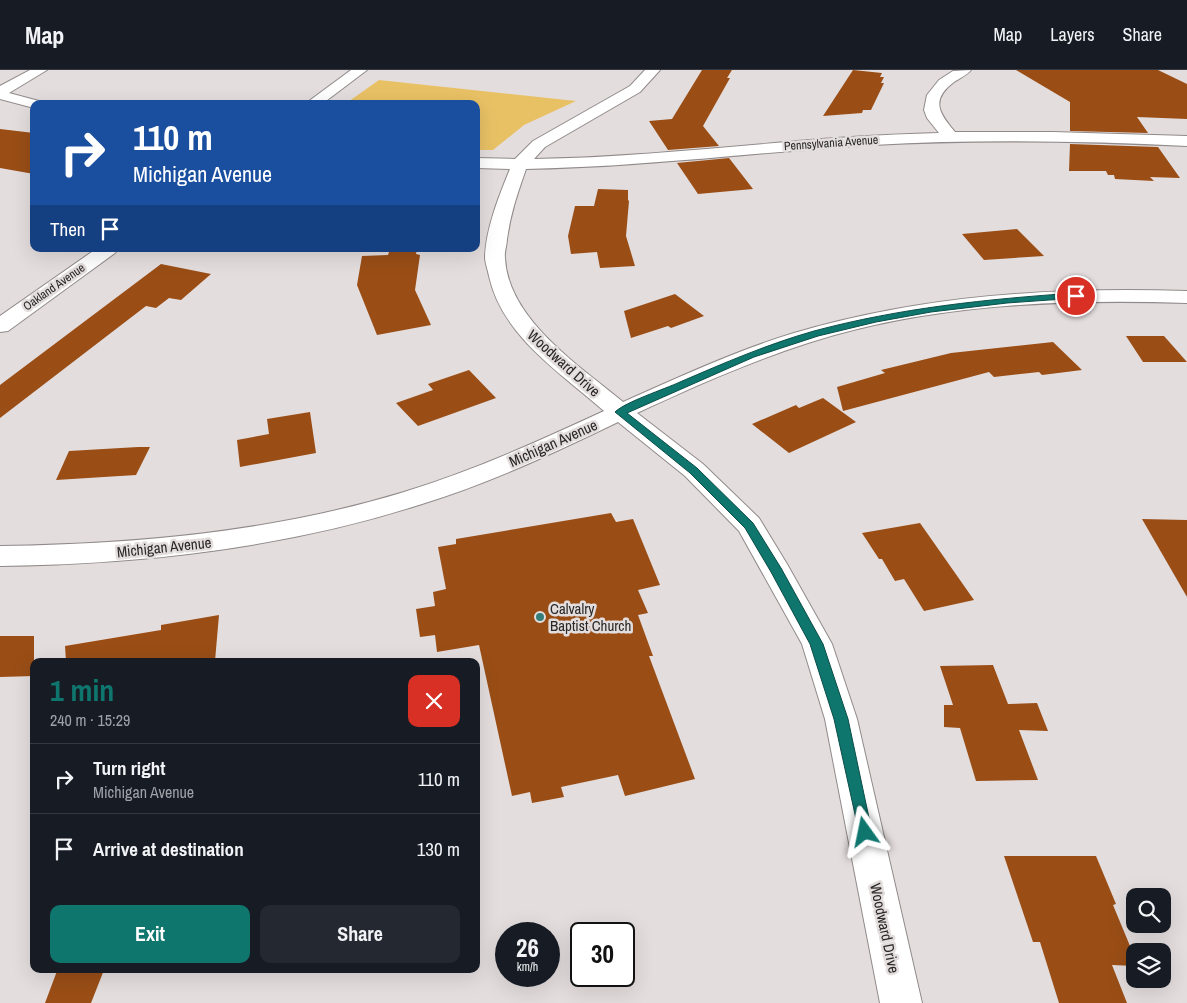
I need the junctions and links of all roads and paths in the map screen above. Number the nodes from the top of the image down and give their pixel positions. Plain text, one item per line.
1 (40, 70) edge
2 (360, 70) edge
3 (653, 70) edge
4 (964, 70) edge
5 (0, 94) edge
6 (318, 100) edge
7 (30, 103) edge
8 (950, 136) junction
9 (1187, 141) edge
10 (480, 163) edge
11 (520, 164) junction
12 (104, 252) edge
13 (1187, 297) edge
14 (0, 326) edge
15 (620, 412) junction
16 (0, 556) edge
17 (901, 1003) edge

1 - 5 street
2 - 6 street
3 - 11 street, Woodward Drive
4 - 8 street
5 - 7 street
8 - 9 street, Pennsylvania Avenue
8 - 11 street, Pennsylvania Avenue
10 - 11 street, Pennsylvania Avenue
11 - 15 street, Woodward Drive
12 - 14 street, Oakland Avenue
13 - 15 street, Michigan Avenue
15 - 16 street, Michigan Avenue
15 - 17 street, Woodward Drive

